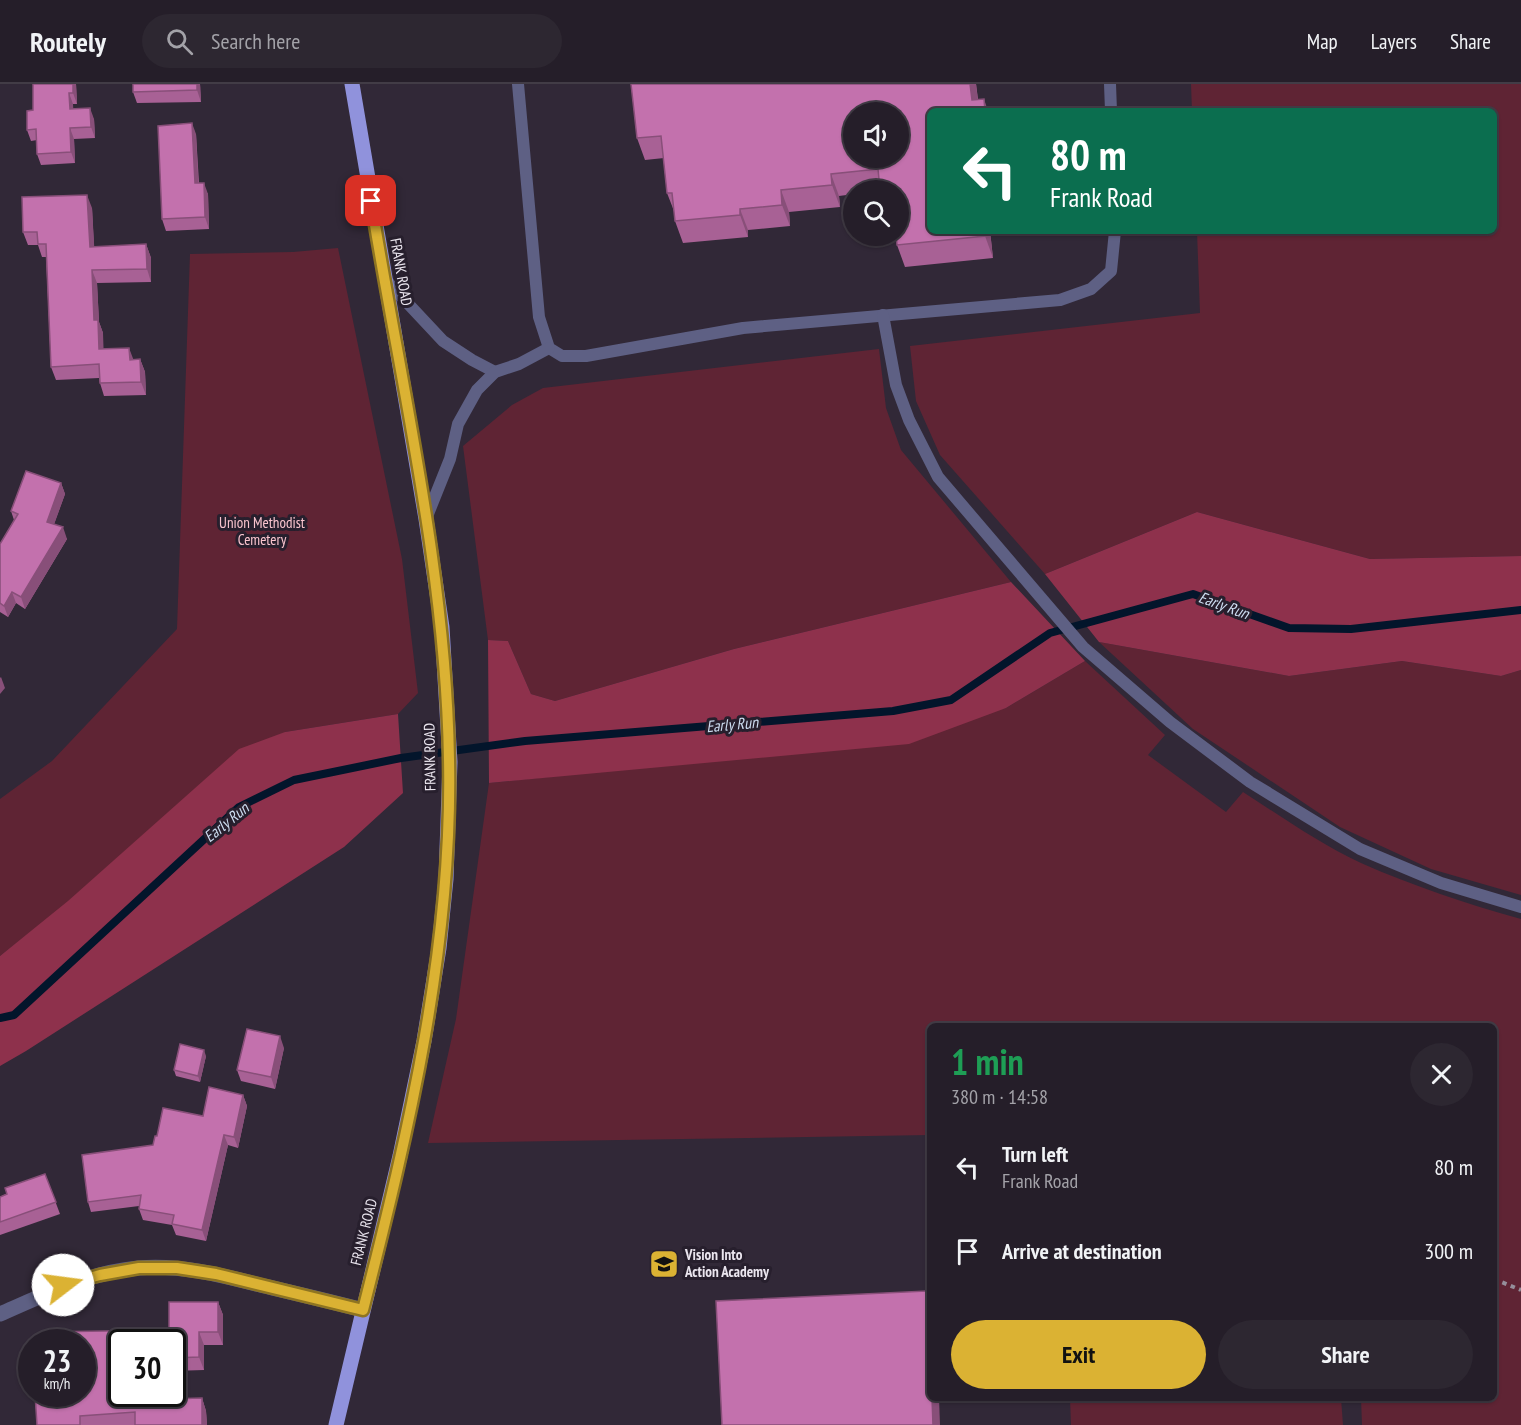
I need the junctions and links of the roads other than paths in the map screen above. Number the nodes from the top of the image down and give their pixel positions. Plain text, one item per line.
1 (352, 84) edge
2 (518, 84) edge
3 (1110, 84) edge
4 (1111, 108) edge
5 (1115, 234) edge
6 (384, 278) junction
7 (883, 315) junction
8 (549, 348) junction
9 (495, 372) junction
10 (426, 519) junction
11 (1521, 907) edge
12 (363, 1310) junction
13 (0, 1314) edge
14 (336, 1425) edge

1 - 6 main road, FRANK ROAD
2 - 8 lane
3 - 4 lane
5 - 7 lane
6 - 9 lane
6 - 10 main road, FRANK ROAD
7 - 8 lane
7 - 11 lane
8 - 9 lane
9 - 10 lane
10 - 12 main road, FRANK ROAD
12 - 13 street
12 - 14 main road, FRANK ROAD

